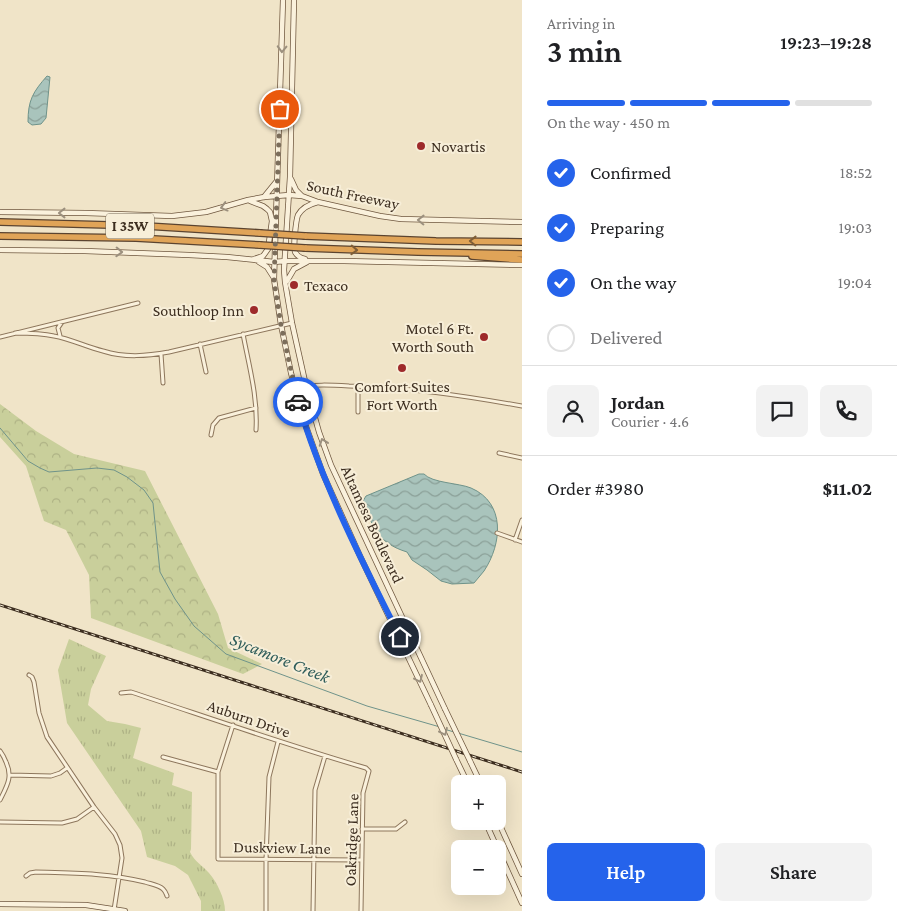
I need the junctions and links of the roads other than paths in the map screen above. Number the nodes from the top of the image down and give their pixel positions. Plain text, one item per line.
1 (283, 0) edge
2 (294, 0) edge
3 (282, 30) junction
4 (294, 30) junction
5 (280, 124) junction
6 (291, 124) junction
7 (290, 177) junction
8 (278, 180) junction
9 (278, 195) junction
10 (289, 195) junction
11 (302, 196) junction
12 (264, 197) junction
13 (248, 200) junction
14 (318, 202) junction
15 (0, 212) edge
16 (0, 222) edge
17 (522, 222) edge
18 (0, 236) edge
19 (522, 241) edge
20 (0, 250) edge
21 (418, 252) junction
22 (522, 254) edge
23 (247, 260) junction
24 (311, 260) junction
25 (522, 260) edge
26 (258, 261) junction
27 (285, 261) junction
28 (274, 262) junction
29 (522, 265) edge
30 (274, 279) junction
31 (286, 284) junction
32 (138, 302) dead end
33 (62, 322) junction
34 (292, 323) junction
35 (281, 325) junction
36 (15, 333) junction
37 (243, 334) junction
38 (0, 337) edge
39 (60, 337) junction
40 (200, 344) junction
41 (161, 354) junction
42 (206, 372) dead end
43 (162, 384) dead end
44 (306, 386) junction
45 (358, 386) junction
46 (294, 388) junction
47 (522, 406) edge
48 (256, 408) junction
49 (358, 412) dead end
50 (256, 430) dead end
51 (211, 435) dead end
52 (499, 453) dead end
53 (522, 458) edge
54 (522, 520) edge
55 (497, 533) dead end
56 (515, 540) junction
57 (522, 542) edge
58 (30, 675) dead end
59 (121, 693) dead end
60 (233, 725) junction
61 (278, 742) junction
62 (0, 752) edge
63 (325, 756) junction
64 (163, 757) dead end
65 (68, 768) junction
66 (369, 770) joint
67 (218, 772) junction
68 (10, 775) junction
69 (464, 775) edge
70 (477, 775) edge
71 (0, 800) edge
72 (94, 808) junction
73 (0, 822) edge
74 (405, 822) dead end
75 (362, 829) junction
76 (489, 830) edge
77 (502, 830) edge
78 (266, 860) junction
79 (314, 860) junction
80 (361, 860) junction
81 (522, 874) edge
82 (26, 876) dead end
83 (119, 877) junction
84 (167, 896) dead end
85 (521, 899) edge
86 (0, 904) edge
87 (114, 910) edge
88 (125, 911) edge
89 (266, 911) edge
90 (313, 911) edge
91 (361, 911) edge

1 - 3 main road, Altamesa Boulevard
2 - 4 main road, Altamesa Boulevard
3 - 4 main road
3 -> 5 main road, Altamesa Boulevard
4 - 6 main road, Altamesa Boulevard
5 - 6 main road
5 - 8 main road, Altamesa Boulevard
6 - 7 main road, Altamesa Boulevard
7 - 10 main road, Altamesa Boulevard
7 - 11 main road
8 - 9 main road, Altamesa Boulevard
8 - 12 main road
9 - 10 main road, South Freeway
9 - 12 main road, South Freeway
9 - 28 main road, Altamesa Boulevard
10 - 11 main road, South Freeway
10 - 27 main road, Altamesa Boulevard
11 - 14 main road, South Freeway
12 - 13 main road, South Freeway
13 -> 15 main road, South Freeway
13 - 23 main road
17 -> 14 main road, South Freeway
14 - 24 main road
19 -> 16 highway, I 35W, bridge
18 -> 21 highway, I 35W, bridge
20 -> 23 main road
21 - 22 highway, I 35W
21 - 25 highway
23 - 26 main road
24 - 27 main road
24 - 29 main road
24 - 31 main road
26 - 28 main road
26 - 30 main road
27 - 28 main road
27 - 31 main road, Altamesa Boulevard
28 - 30 main road, Altamesa Boulevard
30 - 35 main road, Altamesa Boulevard
31 - 34 main road, Altamesa Boulevard
32 - 33 street
33 - 36 street
33 - 39 street
34 - 35 street
34 - 44 main road, Altamesa Boulevard
35 - 37 street
35 - 46 main road, Altamesa Boulevard
36 - 38 street
36 - 39 street
37 - 40 street
37 - 48 street
39 - 41 street
40 - 41 street
40 - 42 street
41 - 43 street
44 - 45 street
44 - 46 street
70 -> 44 main road, Altamesa Boulevard, bridge
45 - 47 street
45 - 49 street
46 -> 69 main road, Altamesa Boulevard, bridge
48 - 50 street
48 - 51 street
52 - 53 street
54 - 56 street
55 - 56 street
56 - 57 street
58 - 65 street
59 - 60 street, Auburn Drive
60 - 61 street, Auburn Drive
60 - 67 street, Duskview Lane
61 - 63 street, Auburn Drive
61 - 78 street
62 - 68 street
63 - 66 street, Auburn Drive
63 - 79 street
64 - 67 street
65 - 68 street
65 - 72 street
66 - 75 street, Oakridge Lane
67 - 78 street, Duskview Lane
68 - 71 street
72 - 73 street
72 - 83 street
74 - 75 street
75 - 80 street, Oakridge Lane
76 - 85 main road
77 - 81 main road
78 - 79 street, Duskview Lane
78 - 89 street
79 - 80 street, Duskview Lane
79 - 90 street
80 - 91 street, Oakridge Lane
82 - 83 street
83 - 84 street
83 - 87 street
86 - 87 main road
87 - 88 main road

